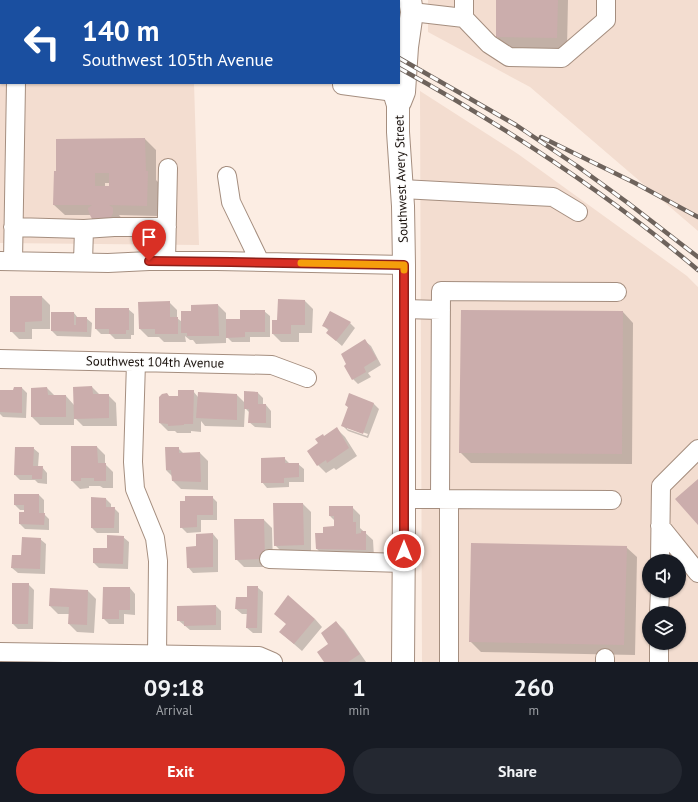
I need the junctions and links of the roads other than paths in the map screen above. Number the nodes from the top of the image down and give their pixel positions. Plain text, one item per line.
1 (464, 0) edge
2 (606, 0) edge
3 (409, 4) edge
4 (464, 18) junction
5 (400, 25) edge
6 (16, 84) edge
7 (342, 85) dead end
8 (396, 93) edge
9 (8, 120) edge
10 (168, 168) dead end
11 (227, 176) dead end
12 (402, 189) junction
13 (578, 212) dead end
14 (13, 227) junction
15 (167, 227) junction
16 (84, 229) junction
17 (6, 261) edge
18 (166, 261) junction
19 (83, 262) junction
20 (260, 262) junction
21 (404, 265) junction
22 (616, 292) dead end
23 (404, 309) junction
24 (441, 310) junction
25 (0, 359) edge
26 (136, 362) junction
27 (307, 378) dead end
28 (698, 449) edge
29 (404, 499) junction
30 (444, 499) junction
31 (612, 500) dead end
32 (660, 526) junction
33 (660, 554) edge
34 (270, 559) dead end
35 (403, 563) junction
36 (698, 573) edge
37 (659, 650) edge
38 (0, 652) edge
39 (157, 654) junction
40 (273, 662) edge
41 (402, 662) edge
42 (449, 662) edge
43 (659, 662) edge

1 - 4 street
2 - 4 street
3 - 4 street
3 - 5 main road
3 - 8 main road, Southwest Avery Street
6 - 9 street
7 - 8 street
8 - 12 main road, Southwest Avery Street
9 - 14 street
10 - 15 street
11 - 20 street
12 - 13 street
12 - 21 main road, Southwest Avery Street
14 - 16 street
14 - 17 street
15 - 16 street
15 - 18 street
16 - 19 street
17 - 19 street
18 - 19 street
18 - 20 street
20 - 21 street
21 - 23 main road, Southwest Avery Street
22 - 24 street
23 - 24 street
23 - 29 main road, Southwest Avery Street
24 - 30 street
25 - 26 street, Southwest 104th Avenue
26 - 27 street, Southwest 104th Avenue
26 - 39 street
28 - 32 street
29 - 30 street
29 - 35 main road, Southwest Avery Street
30 - 31 street
30 - 42 street
32 - 33 street
32 - 36 street
34 - 35 street
35 - 41 main road, Southwest Avery Street
37 - 43 street
38 - 39 street
39 - 40 street

